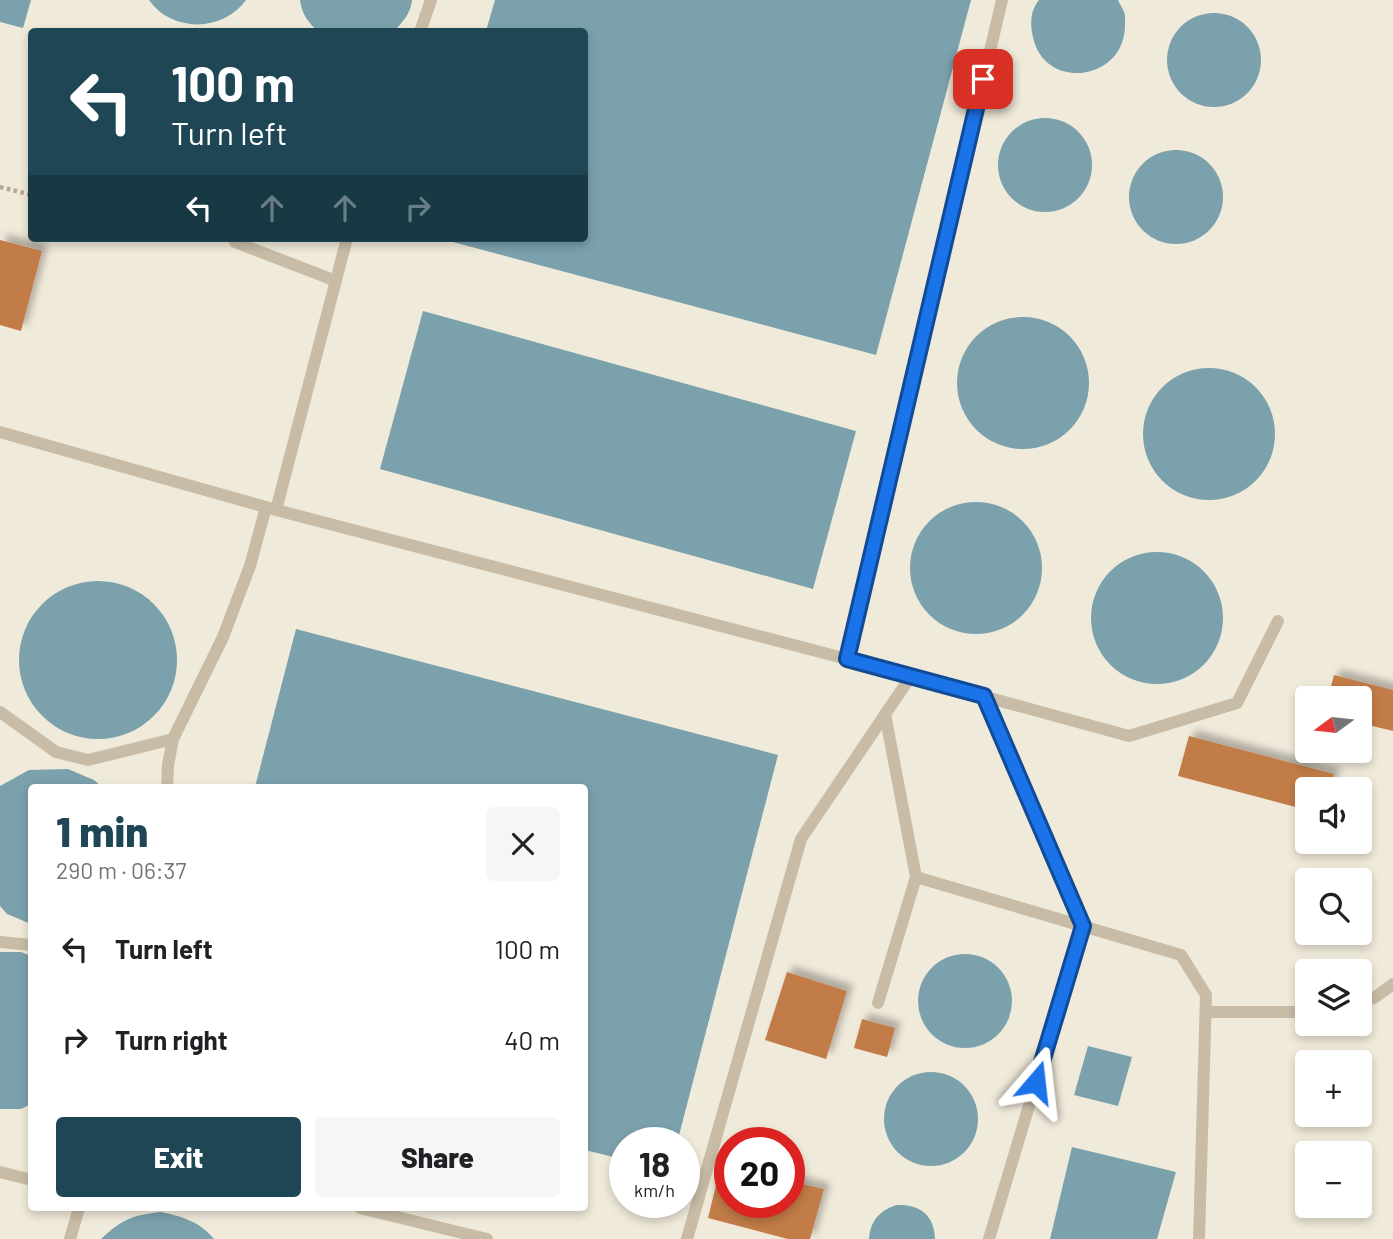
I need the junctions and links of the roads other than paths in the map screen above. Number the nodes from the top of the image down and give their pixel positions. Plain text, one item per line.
1 (431, 0) edge
2 (1002, 0) edge
3 (421, 28) edge
4 (235, 242) edge
5 (346, 242) edge
6 (336, 281) junction
7 (0, 432) edge
8 (271, 508) junction
9 (1278, 621) dead end
10 (847, 659) junction
11 (911, 676) junction
12 (984, 696) junction
13 (0, 712) edge
14 (885, 714) junction
15 (173, 738) junction
16 (167, 784) edge
17 (916, 877) junction
18 (1083, 926) junction
19 (0, 942) edge
20 (28, 945) edge
21 (1393, 984) edge
22 (1372, 999) edge
23 (878, 1003) dead end
24 (1206, 1012) junction
25 (1295, 1012) edge
26 (0, 1172) edge
27 (28, 1179) edge
28 (78, 1211) edge
29 (371, 1211) edge
30 (463, 1236) edge
31 (70, 1239) edge
32 (487, 1239) edge
33 (687, 1239) edge
34 (989, 1239) edge
35 (1199, 1239) edge

1 - 3 lane
2 - 10 lane
4 - 6 lane
5 - 6 lane
6 - 8 lane
7 - 8 lane
8 - 10 lane
8 - 15 lane
9 - 12 lane
10 - 11 lane
11 - 12 lane
11 - 14 lane
12 - 18 lane
13 - 15 lane
14 - 17 lane
14 - 33 lane
15 - 16 lane
17 - 18 lane
17 - 23 lane
18 - 24 lane
18 - 34 lane
19 - 20 lane
21 - 22 lane
24 - 25 lane
24 - 35 lane
26 - 27 lane
28 - 31 lane
29 - 30 lane
30 - 32 lane

